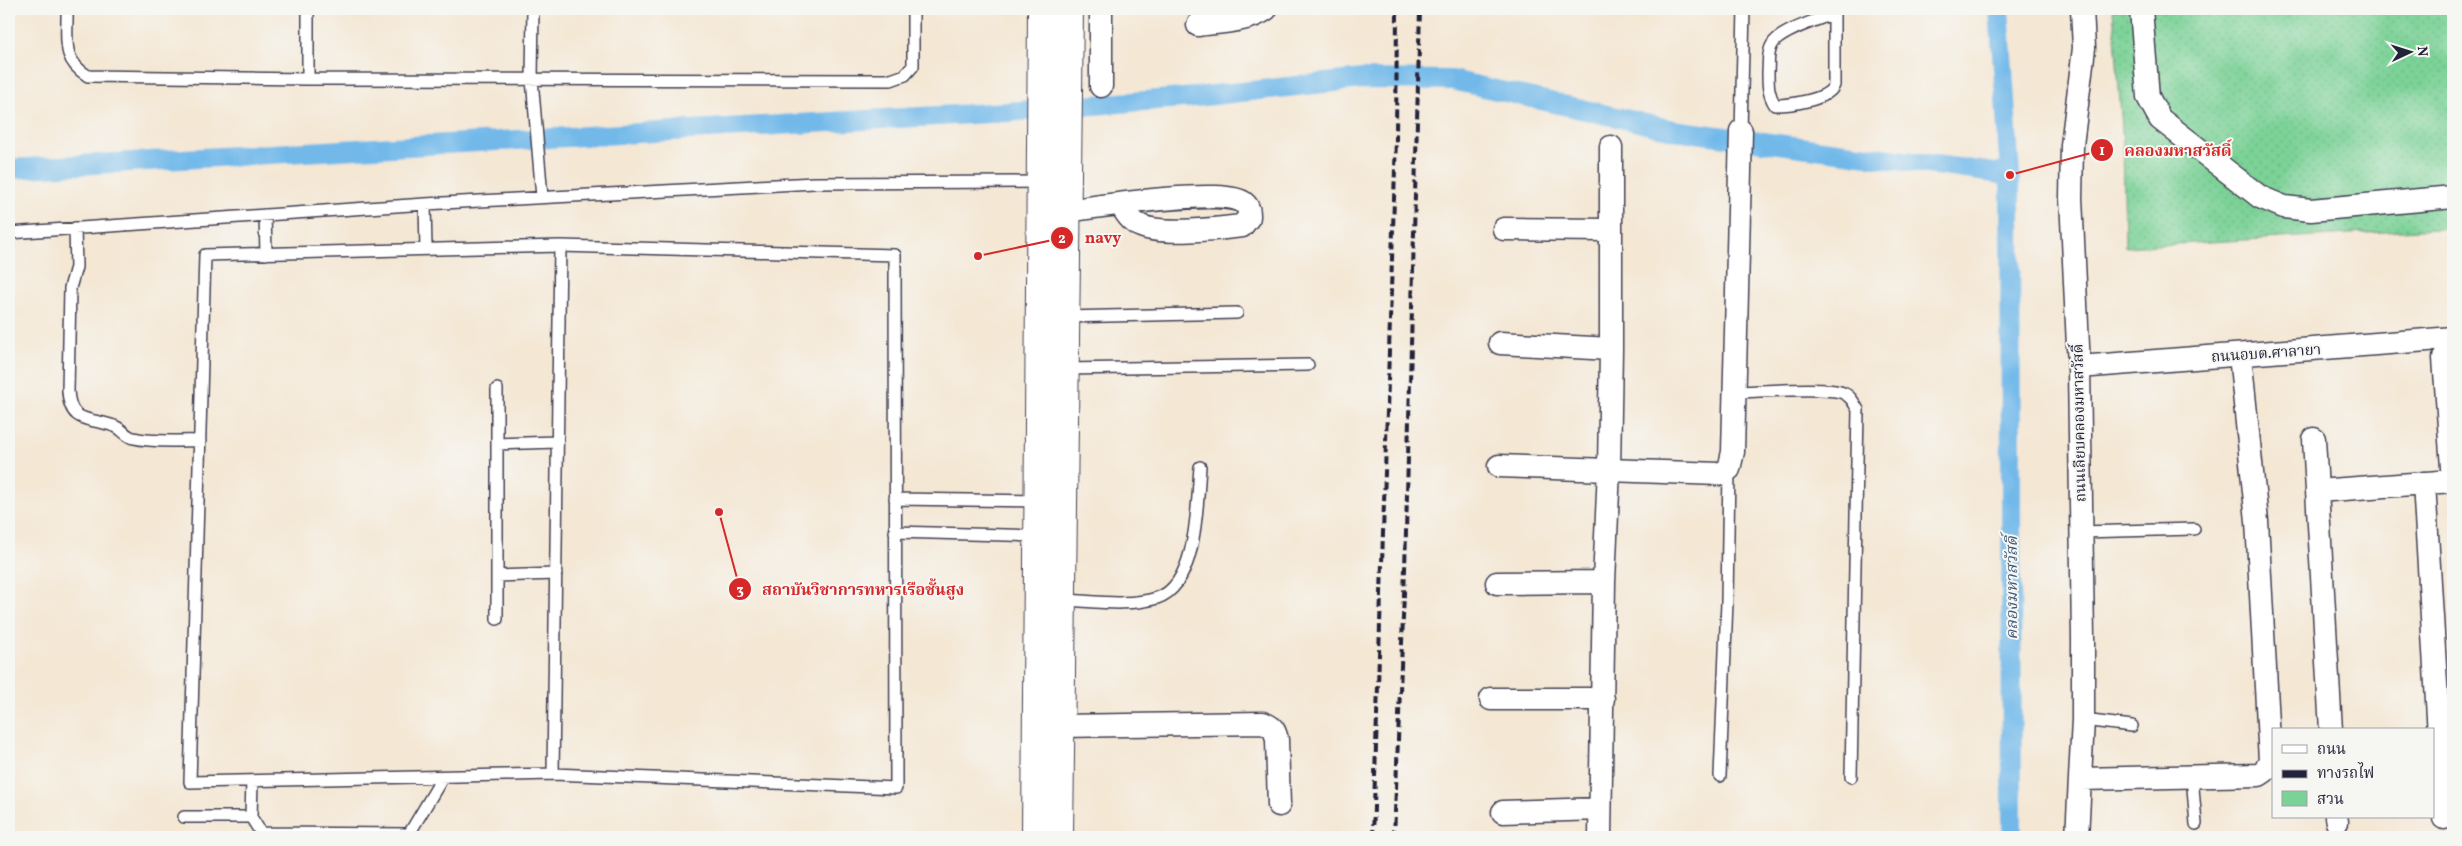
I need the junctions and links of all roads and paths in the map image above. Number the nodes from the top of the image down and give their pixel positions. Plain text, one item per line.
1 (67, 9) edge
2 (308, 9) edge
3 (533, 9) edge
4 (914, 9) edge
5 (1042, 9) edge
6 (1069, 9) edge
7 (1101, 9) edge
8 (1266, 9) edge
9 (1744, 9) edge
10 (2082, 9) edge
11 (2142, 9) edge
12 (1834, 11) edge
13 (1198, 25) dead end
14 (1054, 76) junction
15 (308, 79) junction
16 (532, 79) junction
17 (1101, 86) dead end
18 (1741, 131) joint
19 (1053, 137) junction
20 (1611, 146) dead end
21 (1040, 182) junction
22 (541, 192) junction
23 (2453, 197) edge
24 (425, 204) junction
25 (1120, 204) junction
26 (1066, 211) junction
27 (265, 215) junction
28 (75, 228) junction
29 (1504, 228) dead end
30 (1612, 230) junction
31 (9, 232) edge
32 (560, 246) junction
33 (426, 249) junction
34 (266, 254) junction
35 (1237, 313) dead end
36 (1065, 317) junction
37 (1500, 343) dead end
38 (2449, 348) edge
39 (1612, 349) junction
40 (2240, 355) junction
41 (1308, 366) dead end
42 (2079, 367) junction
43 (1065, 369) junction
44 (497, 389) dead end
45 (1734, 392) junction
46 (2314, 439) dead end
47 (200, 440) junction
48 (558, 442) junction
49 (497, 444) junction
50 (1498, 466) dead end
51 (1200, 467) dead end
52 (1609, 469) junction
53 (1729, 469) junction
54 (2453, 481) edge
55 (2424, 483) junction
56 (2317, 492) junction
57 (895, 499) junction
58 (1039, 501) junction
59 (2194, 529) dead end
60 (895, 532) junction
61 (2081, 532) junction
62 (1038, 536) junction
63 (556, 574) junction
64 (497, 576) junction
65 (1604, 582) junction
66 (1497, 583) dead end
67 (1062, 600) junction
68 (497, 619) dead end
69 (1491, 699) dead end
70 (1603, 699) junction
71 (2083, 720) junction
72 (1060, 726) junction
73 (2132, 726) dead end
74 (2331, 728) edge
75 (2441, 732) edge
76 (553, 774) junction
77 (443, 776) junction
78 (1720, 776) dead end
79 (2192, 776) junction
80 (1850, 777) dead end
81 (2081, 779) junction
82 (252, 780) junction
83 (1279, 805) dead end
84 (1600, 810) junction
85 (1503, 812) dead end
86 (184, 817) dead end
87 (251, 817) junction
88 (2444, 818) dead end
89 (2196, 824) dead end
90 (261, 835) edge
91 (409, 835) edge
92 (1036, 837) edge
93 (1059, 837) edge
94 (1600, 837) edge
95 (2077, 837) edge

1 - 15 lane
2 - 15 lane
3 - 16 lane
4 - 16 lane
5 - 14 main road
6 - 14 main road
7 - 17 street
8 - 13 street
9 - 18 lane
10 - 42 street, ถนนเลียบคลองมหาสวัสดิ์
11 - 23 street
12 - 12 lane
14 - 19 main road
15 - 16 lane
16 - 22 lane
18 - 45 street
19 - 21 main road
19 - 26 main road
20 - 30 street
21 - 22 lane
21 - 58 main road
22 - 24 lane
24 - 27 lane
24 - 33 lane
25 - 25 street
25 - 26 street
26 - 36 main road
27 - 28 lane
27 - 34 lane
28 - 31 lane
28 - 47 lane
29 - 30 street
30 - 39 street
32 - 33 lane
32 - 48 lane
32 - 57 lane
33 - 34 lane
34 - 47 lane
35 - 36 lane
36 - 43 main road
37 - 39 street
38 - 40 street, ถนนอบต.ศาลายา
38 - 54 street
39 - 52 street
40 - 42 street, ถนนอบต.ศาลายา
40 - 79 street
41 - 43 lane
42 - 61 street, ถนนเลียบคลองมหาสวัสดิ์
43 - 67 main road
44 - 49 lane
45 - 53 street
45 - 80 lane
46 - 56 street
47 - 82 lane
48 - 49 lane
48 - 63 lane
49 - 64 lane
50 - 52 street
51 - 67 lane
52 - 53 street
52 - 65 street
53 - 78 lane
54 - 55 street
55 - 56 street
55 - 75 street
56 - 74 street
57 - 58 lane
57 - 60 lane
58 - 62 main road
59 - 61 lane
60 - 62 lane
60 - 76 lane
61 - 71 street, ถนนเลียบคลองมหาสวัสดิ์
62 - 92 main road
63 - 64 lane
63 - 76 lane
64 - 68 lane
65 - 66 street
65 - 70 street
67 - 72 main road
69 - 70 street
70 - 84 street
71 - 73 lane
71 - 81 street, ถนนเลียบคลองมหาสวัสดิ์
72 - 83 street
72 - 93 main road
75 - 88 street
76 - 77 lane
77 - 82 lane
77 - 91 lane
79 - 81 street
79 - 89 lane
81 - 95 street, ถนนเลียบคลองมหาสวัสดิ์
82 - 87 lane
84 - 85 street
84 - 94 street
86 - 87 lane
87 - 90 lane
90 - 91 lane

